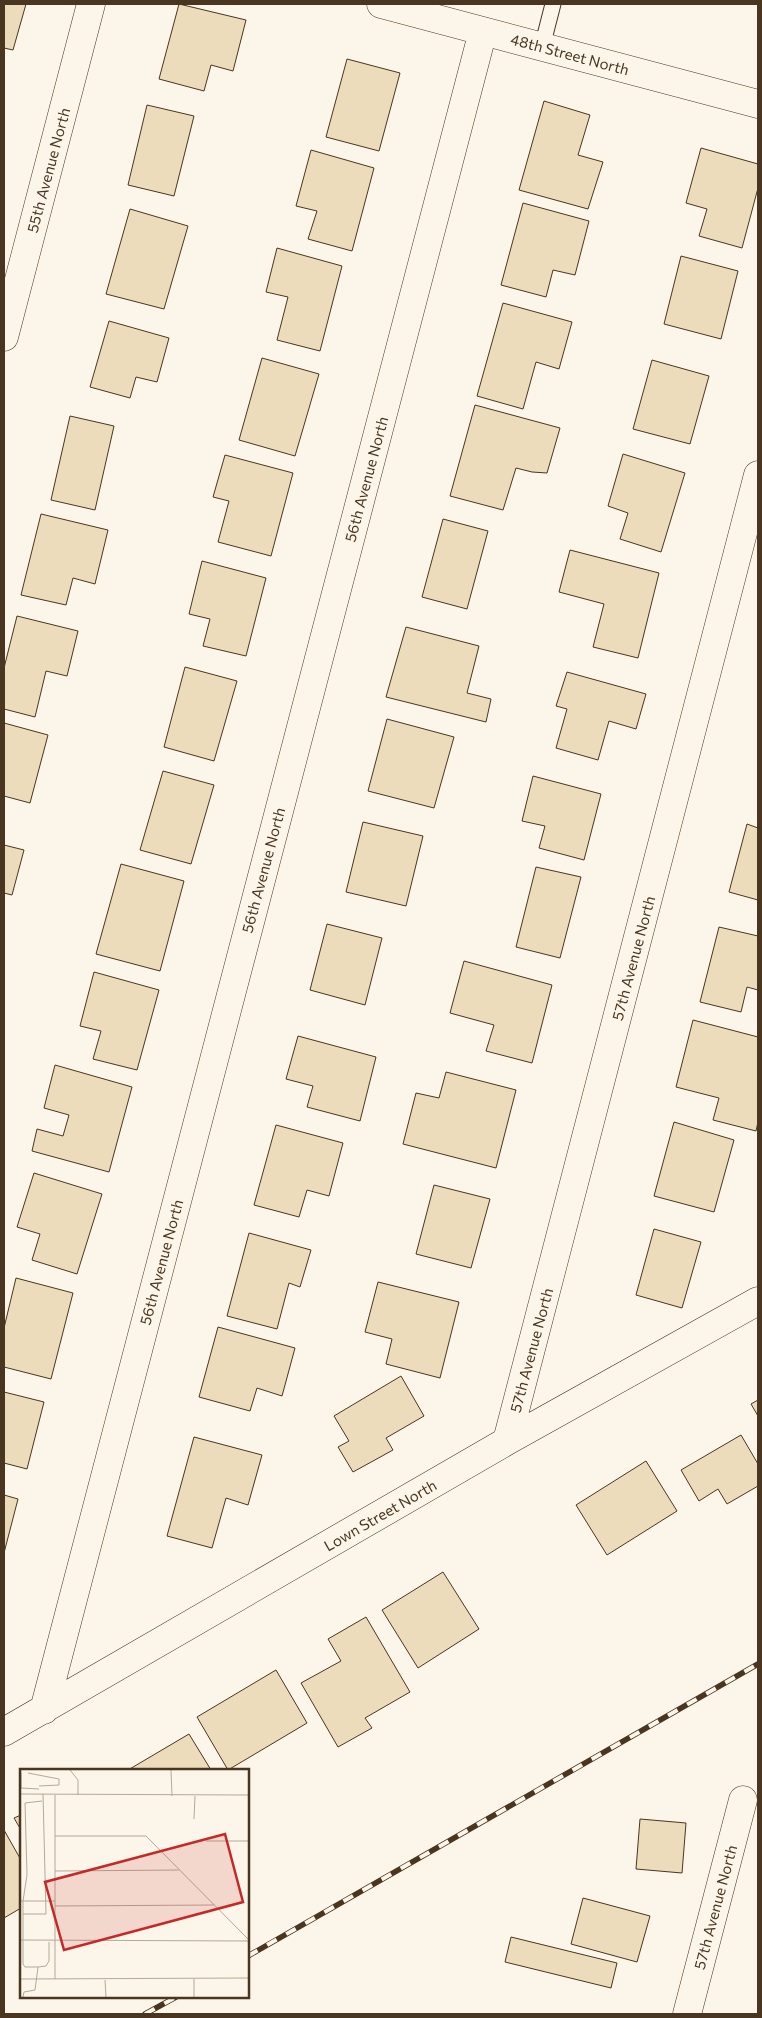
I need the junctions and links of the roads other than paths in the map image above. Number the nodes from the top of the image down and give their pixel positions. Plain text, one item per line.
1 (92, 4) edge
2 (381, 4) edge
3 (553, 4) edge
4 (483, 31) junction
5 (542, 47) junction
6 (758, 104) edge
7 (4, 337) edge
8 (758, 475) edge
9 (758, 1301) edge
10 (507, 1441) junction
11 (44, 1710) junction
12 (4, 1732) edge
13 (743, 1800) dead end
14 (687, 2014) edge

1 - 7 street, 55th Avenue North
2 - 4 street, 48th Street North
3 - 5 lane
4 - 5 street, 48th Street North
4 - 11 street, 56th Avenue North
5 - 6 street, 48th Street North
8 - 10 street, 57th Avenue North
9 - 10 street, Lown Street North
10 - 11 street, Lown Street North
11 - 12 street, Lown Street North
13 - 14 street, 57th Avenue North

